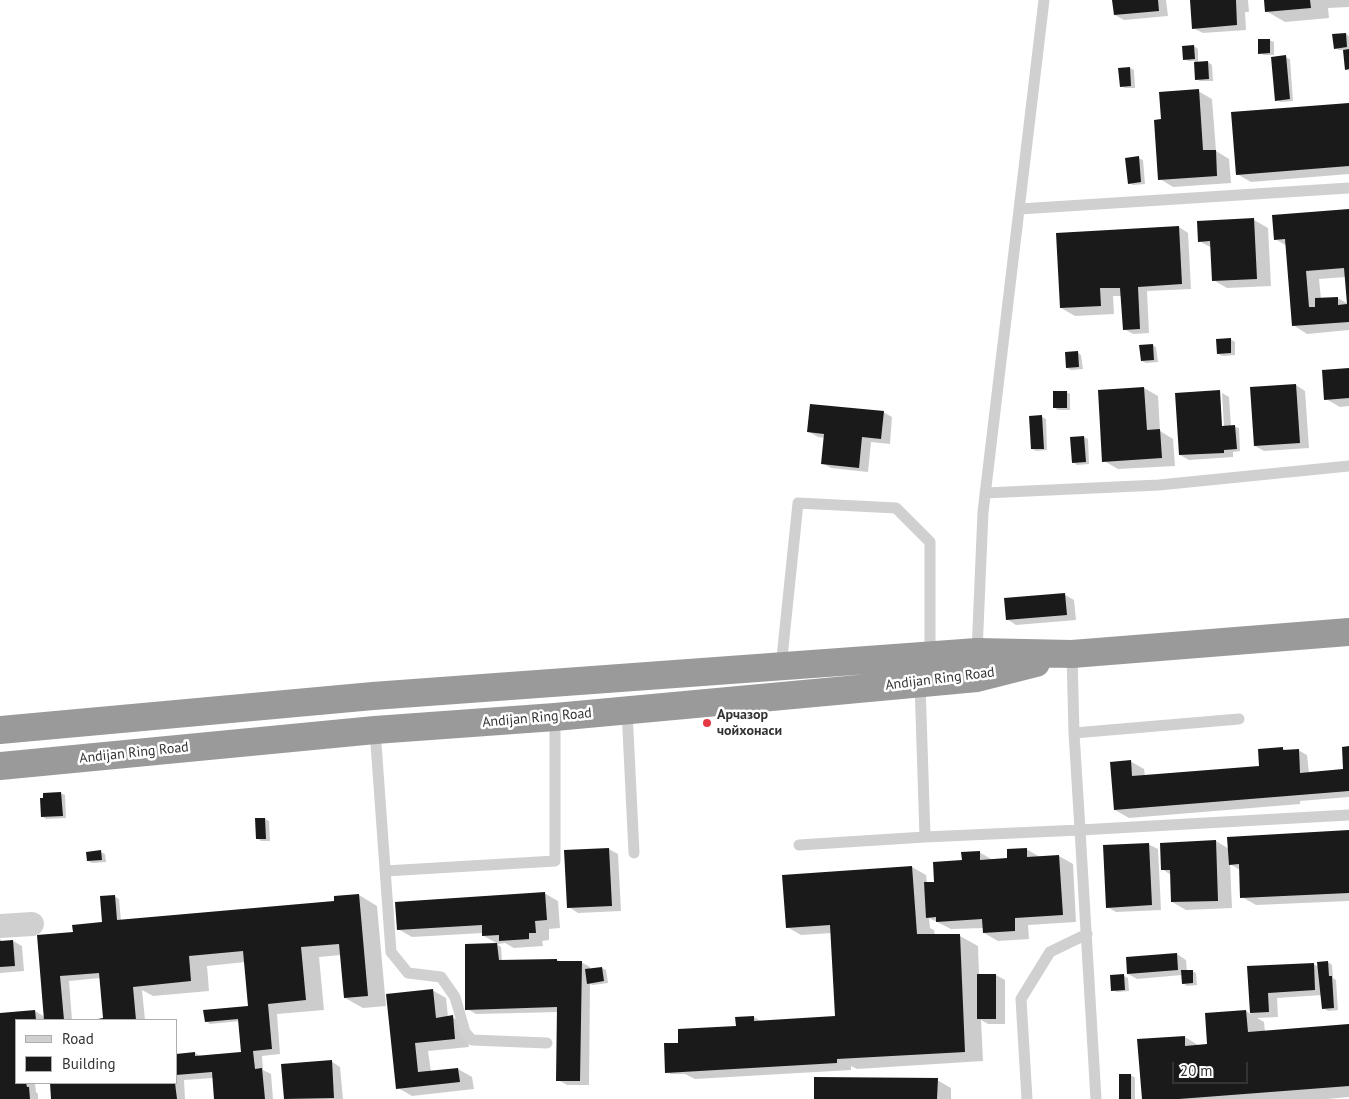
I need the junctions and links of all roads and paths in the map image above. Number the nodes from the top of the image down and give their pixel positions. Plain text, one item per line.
1 (1044, 0) edge
2 (1349, 188) edge
3 (1020, 210) junction
4 (1349, 466) edge
5 (986, 493) junction
6 (1349, 632) edge
7 (977, 652) junction
8 (1072, 654) junction
9 (930, 656) junction
10 (781, 667) junction
11 (920, 683) junction
12 (627, 710) junction
13 (555, 717) junction
14 (1239, 719) dead end
15 (0, 730) edge
16 (375, 730) junction
17 (1074, 734) junction
18 (0, 766) edge
19 (1349, 815) edge
20 (1080, 830) junction
21 (925, 837) junction
22 (799, 845) dead end
23 (634, 853) dead end
24 (384, 871) junction
25 (32, 924) dead end
26 (0, 926) edge
27 (1087, 934) junction
28 (547, 1043) dead end
29 (1026, 1099) edge
30 (1096, 1099) edge

1 - 3 lane
2 - 3 lane
3 - 5 lane
4 - 5 lane
5 - 7 lane
6 - 8 highway, Andijan Ring Road
7 - 8 highway, Andijan Ring Road
7 - 9 highway, Andijan Ring Road
8 - 11 highway, Andijan Ring Road
8 - 17 lane
9 - 10 highway, Andijan Ring Road
9 - 10 lane
10 - 15 highway, Andijan Ring Road
11 - 12 highway, Andijan Ring Road
11 - 21 lane
12 - 13 highway, Andijan Ring Road
12 - 23 lane
13 - 16 highway, Andijan Ring Road
13 - 24 lane
14 - 17 lane
16 - 18 highway, Andijan Ring Road
16 - 24 lane
17 - 20 lane
19 - 20 lane
20 - 21 lane
20 - 27 lane
21 - 22 lane
24 - 28 lane
25 - 26 street
27 - 29 lane
27 - 30 lane

